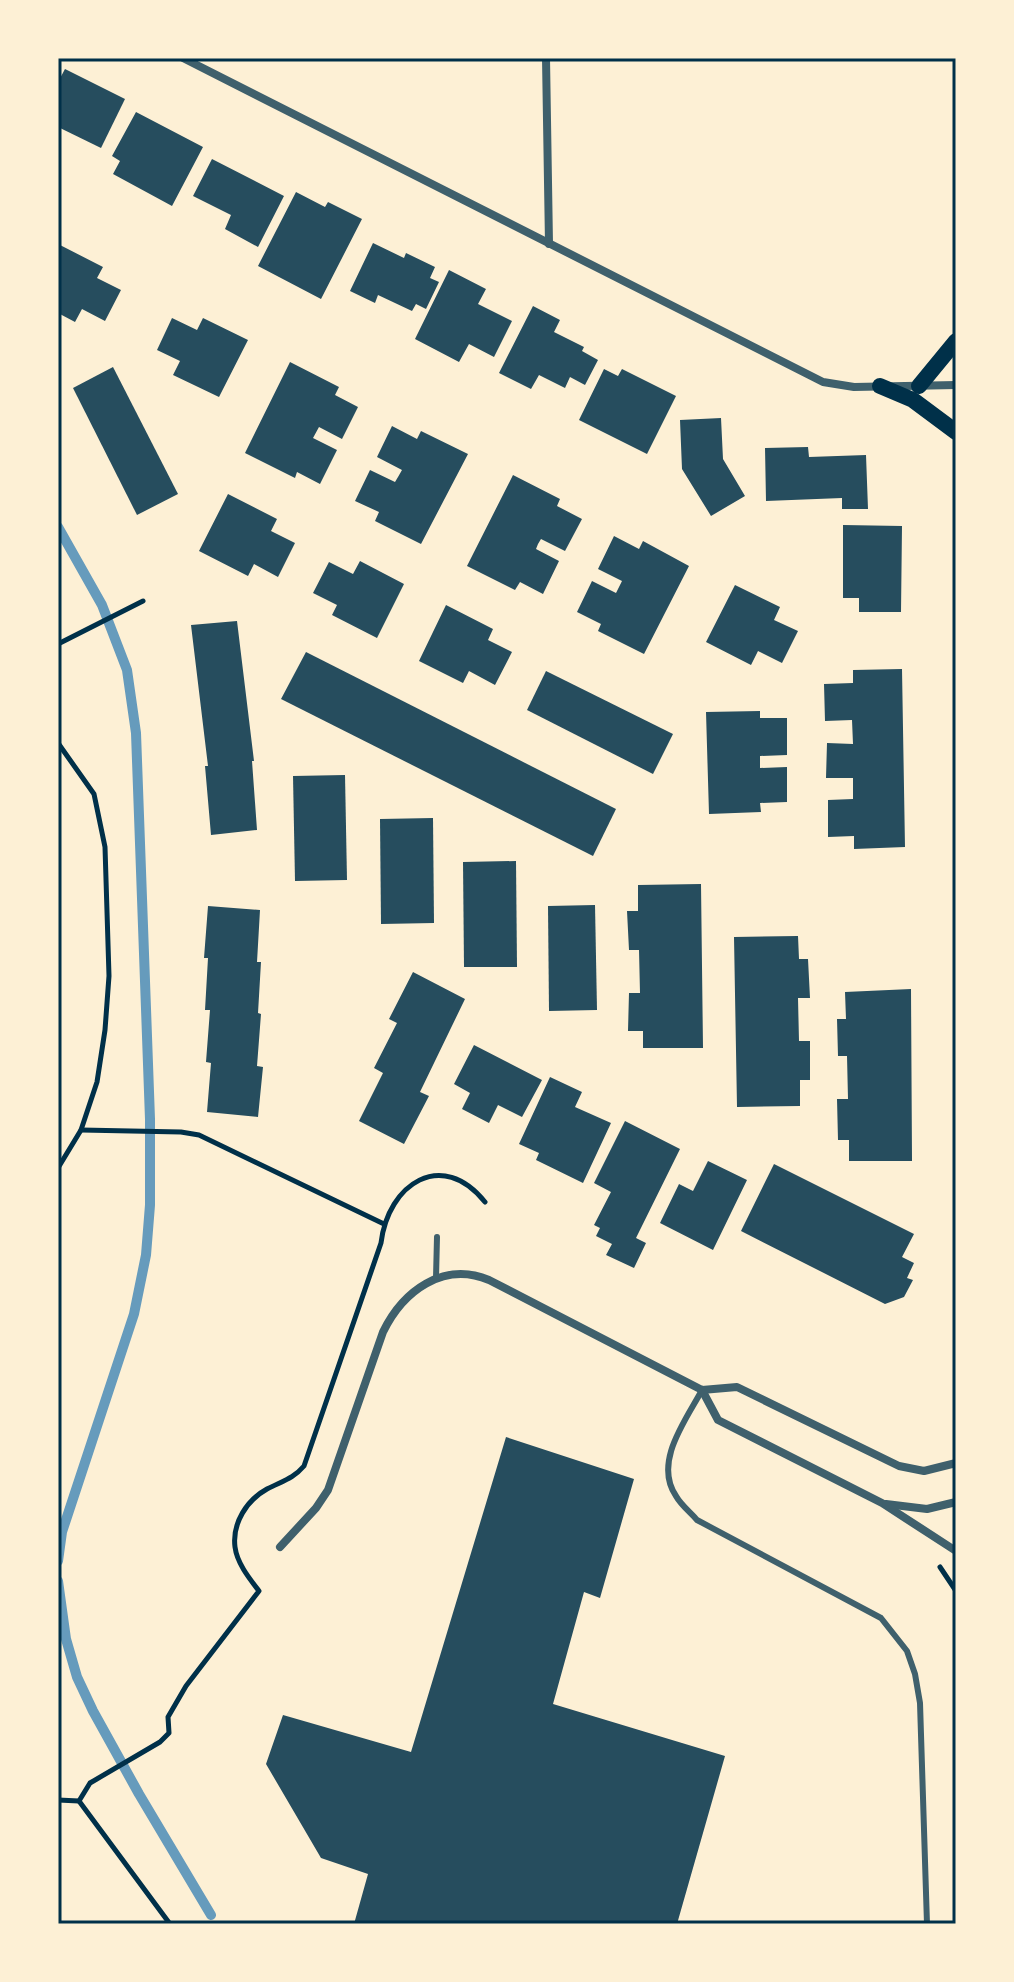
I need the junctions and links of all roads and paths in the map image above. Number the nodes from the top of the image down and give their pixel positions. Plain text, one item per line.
1 (183, 58) edge
2 (546, 58) edge
3 (549, 244) junction
4 (956, 341) edge
5 (956, 385) edge
6 (880, 386) junction
7 (919, 386) junction
8 (956, 432) edge
9 (143, 601) dead end
10 (58, 644) edge
11 (58, 743) edge
12 (81, 1130) junction
13 (58, 1168) edge
14 (485, 1202) dead end
15 (384, 1224) junction
16 (437, 1237) dead end
17 (436, 1278) junction
18 (702, 1390) junction
19 (956, 1463) edge
20 (956, 1502) edge
21 (882, 1503) junction
22 (280, 1547) dead end
23 (956, 1551) edge
24 (939, 1566) dead end
25 (956, 1591) edge
26 (58, 1800) edge
27 (79, 1801) junction
28 (170, 1924) edge
29 (927, 1924) edge

1 - 3 street
2 - 3 street
3 - 6 street
4 - 7 main road
5 - 7 street
6 - 7 street
6 - 8 main road
9 - 10 path
11 - 12 path
12 - 13 path
12 - 15 path
14 - 15 path
15 - 27 path
16 - 17 lane
17 - 18 street
17 - 22 street
18 - 19 street
18 - 21 street
18 - 29 lane
20 - 21 street
21 - 23 street
24 - 25 path
26 - 27 path
27 - 28 path

